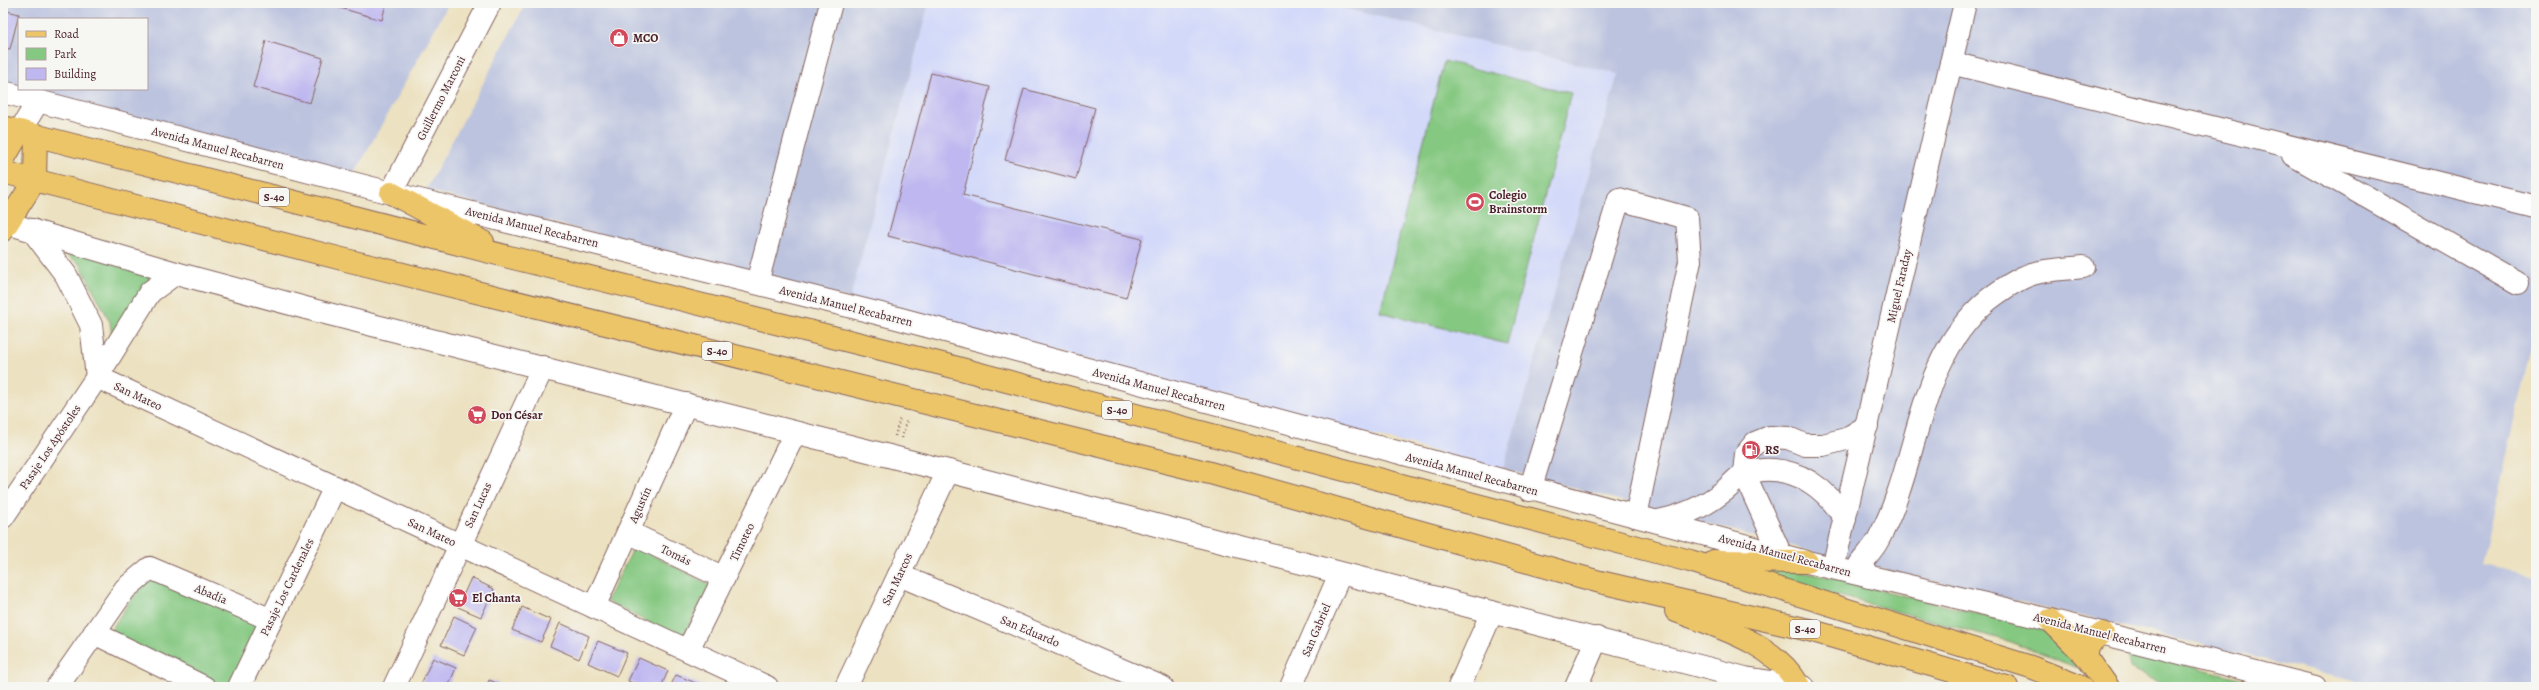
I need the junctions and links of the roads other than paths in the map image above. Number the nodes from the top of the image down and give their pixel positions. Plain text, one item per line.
1 (490, 3) edge
2 (832, 3) edge
3 (1965, 3) edge
4 (1951, 63) junction
5 (3, 92) edge
6 (38, 101) junction
7 (20, 131) edge
8 (2269, 141) junction
9 (3, 160) edge
10 (3, 172) edge
11 (35, 180) junction
12 (392, 192) junction
13 (2536, 207) edge
14 (5, 225) edge
15 (32, 230) junction
16 (513, 258) junction
17 (2083, 267) dead end
18 (176, 274) junction
19 (2518, 283) dead end
20 (757, 284) junction
21 (543, 367) junction
22 (97, 378) junction
23 (686, 404) junction
24 (1866, 426) junction
25 (796, 432) junction
26 (948, 471) junction
27 (1744, 473) junction
28 (335, 487) junction
29 (1530, 490) junction
30 (1636, 516) junction
31 (3, 517) edge
32 (1845, 519) junction
33 (1657, 521) junction
34 (628, 532) junction
35 (460, 545) junction
36 (1781, 555) junction
37 (1690, 561) junction
38 (1807, 562) junction
39 (1833, 568) junction
40 (1340, 574) junction
41 (899, 575) junction
42 (1869, 577) junction
43 (724, 578) junction
44 (1600, 582) junction
45 (594, 607) junction
46 (1492, 612) junction
47 (272, 620) junction
48 (2050, 620) junction
49 (94, 633) junction
50 (2103, 633) junction
51 (1597, 638) junction
52 (688, 650) junction
53 (2086, 656) junction
54 (1742, 682) edge
55 (396, 686) edge
56 (57, 687) edge
57 (204, 687) edge
58 (239, 687) edge
59 (767, 687) edge
60 (846, 687) edge
61 (1162, 687) edge
62 (1292, 687) edge
63 (1458, 687) edge
64 (1576, 687) edge
65 (1801, 687) edge
66 (1954, 687) edge
67 (1987, 687) edge
68 (2007, 687) edge
69 (2081, 687) edge
70 (2108, 687) edge
71 (2315, 687) edge

1 - 12 street, Guillermo Marconi
2 - 20 street
3 - 4 street, Miguel Faraday
4 - 8 street
4 - 24 street, Miguel Faraday
5 - 6 street, Avenida Manuel Recabarren
6 - 7 street
6 - 12 street, Avenida Manuel Recabarren
7 - 9 main road
7 - 11 main road
7 - 16 main road, S-40
8 - 13 street
8 - 19 street
10 - 11 main road, S-40
11 - 14 main road
11 - 44 main road, S-40
12 - 16 main road
12 - 20 street, Avenida Manuel Recabarren
14 - 15 street
15 - 18 street
15 - 22 street
16 - 37 main road, S-40
17 - 42 street
18 - 21 street
18 - 22 street, Pasaje Los Apóstoles
20 - 29 street, Avenida Manuel Recabarren
21 - 23 street
21 - 35 street, San Lucas
22 - 28 street, San Mateo
22 - 31 street, Pasaje Los Apóstoles
23 - 25 street
23 - 34 street, Agustín
24 - 27 street
24 - 32 street, Miguel Faraday
25 - 26 street
25 - 43 street, Timoteo
26 - 40 street
26 - 41 street, San Marcos
27 - 32 street
27 - 33 street
27 - 36 street
28 - 35 street, San Mateo
28 - 47 street, Pasaje Los Cardenales
29 - 30 street, Avenida Manuel Recabarren
29 - 30 street
30 - 33 street, Avenida Manuel Recabarren
32 - 39 street, Miguel Faraday
33 - 36 street, Avenida Manuel Recabarren
34 - 43 street, Tomás
34 - 45 street, Agustín
35 - 45 street, San Mateo
35 - 55 street, San Lucas
36 - 38 street, Avenida Manuel Recabarren
37 - 38 main road
37 - 69 main road, S-40
38 - 39 street, Avenida Manuel Recabarren
39 - 42 street, Avenida Manuel Recabarren
40 - 46 street
40 - 62 street, San Gabriel
41 - 60 street, San Marcos
41 - 61 street, San Eduardo
42 - 48 street, Avenida Manuel Recabarren
43 - 52 street, Timoteo
44 - 65 main road
44 - 68 main road, S-40
45 - 52 street, San Mateo
46 - 51 street
46 - 63 street
47 - 49 street, Abadía
47 - 58 street, Pasaje Los Cardenales
48 - 50 street, Avenida Manuel Recabarren
48 - 53 main road
49 - 56 street
49 - 57 street
50 - 53 main road
50 - 71 street, Avenida Manuel Recabarren
51 - 54 street
51 - 64 street
52 - 59 street, San Mateo
53 - 70 main road
54 - 65 street
66 - 67 main road

